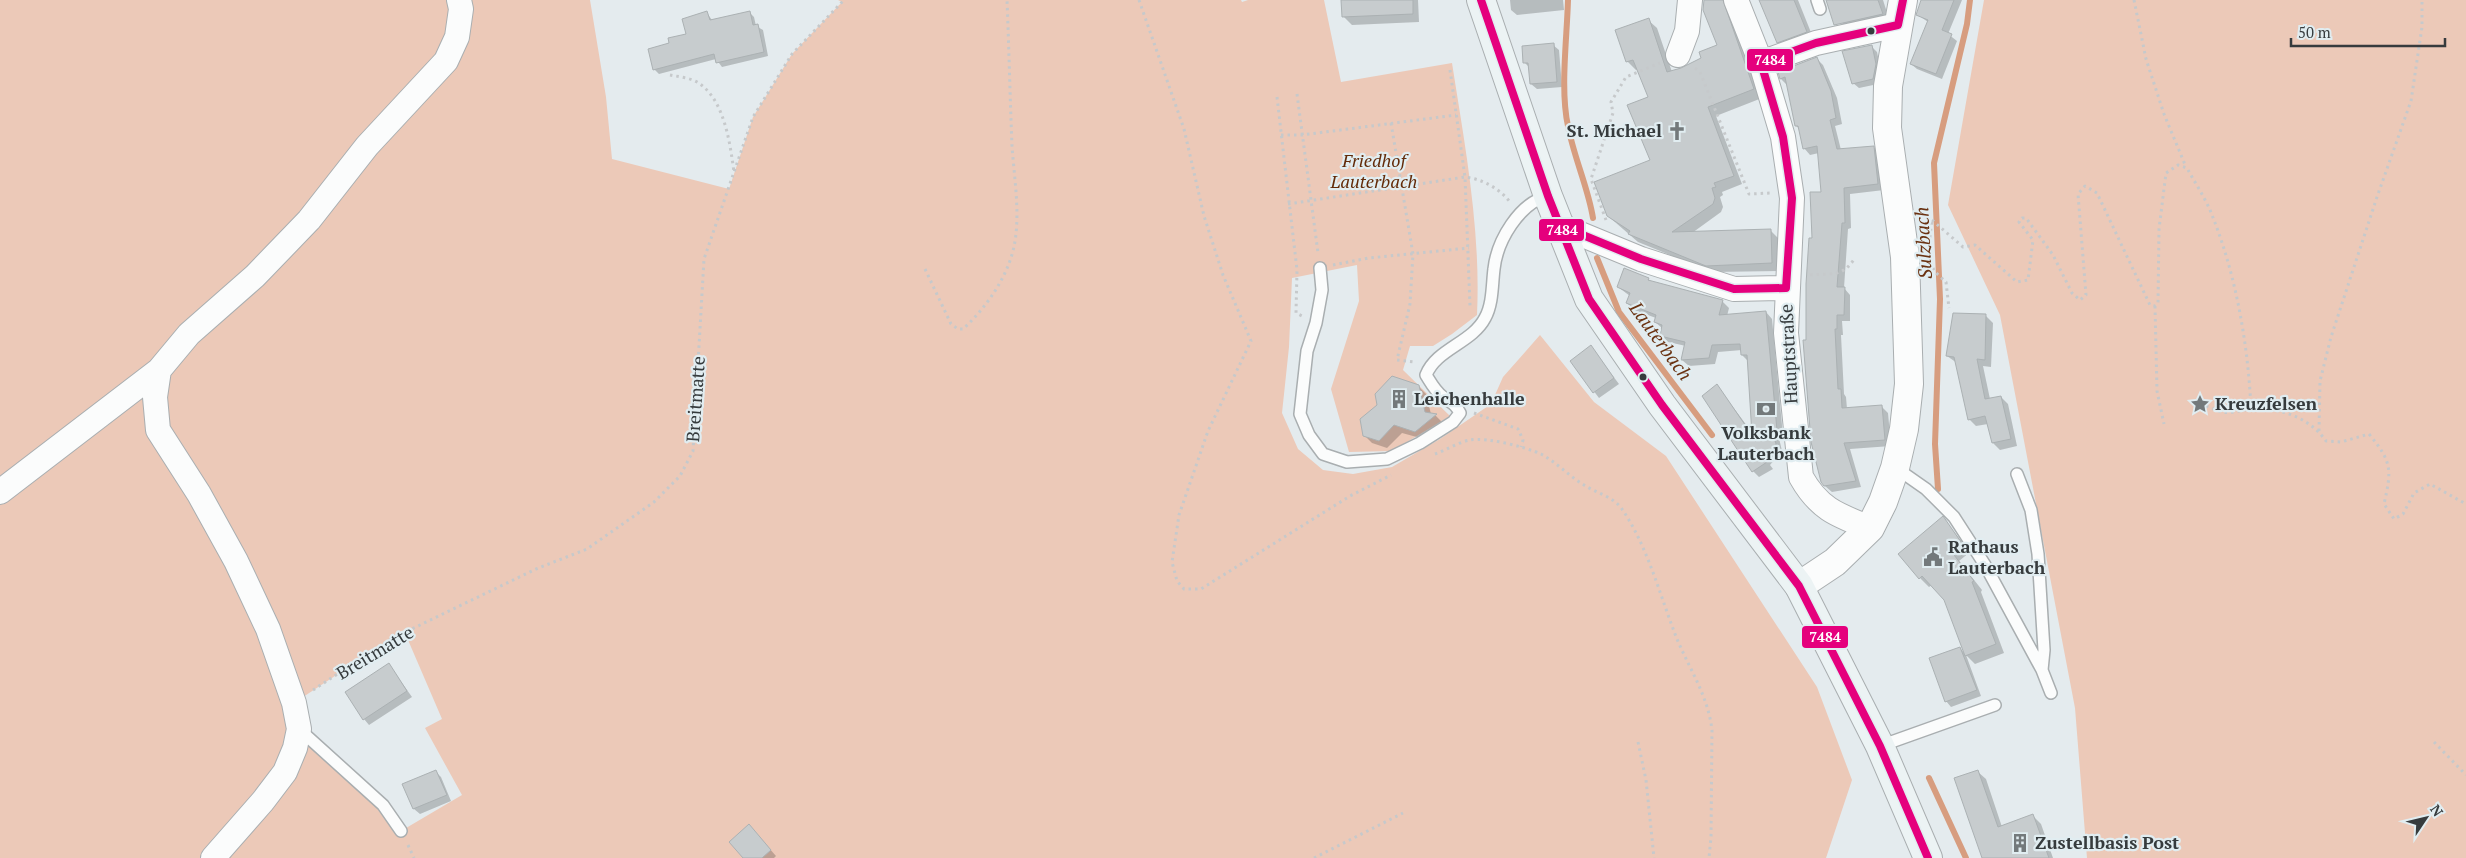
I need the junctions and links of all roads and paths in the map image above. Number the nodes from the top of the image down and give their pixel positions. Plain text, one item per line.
1 (459, 0) edge
2 (844, 0) edge
3 (1007, 0) edge
4 (1139, 0) edge
5 (1481, 0) edge
6 (1496, 0) edge
7 (1690, 0) edge
8 (1736, 0) edge
9 (2134, 0) edge
10 (2422, 0) edge
11 (1901, 13) edge
12 (1678, 55) joint
13 (1501, 56) junction
14 (1761, 63) junction
15 (1655, 64) dead end
16 (1450, 70) dead end
17 (670, 75) dead end
18 (1297, 94) dead end
19 (1276, 97) dead end
20 (1456, 115) junction
21 (1391, 123) junction
22 (1281, 135) junction
23 (1302, 135) junction
24 (2187, 168) junction
25 (734, 175) junction
26 (1465, 177) junction
27 (1402, 186) junction
28 (1791, 192) junction
29 (1548, 196) junction
30 (1310, 202) junction
31 (1288, 204) junction
32 (1520, 215) junction
33 (1606, 219) dead end
34 (1932, 220) dead end
35 (1561, 226) junction
36 (1469, 248) junction
37 (1413, 254) junction
38 (1927, 257) dead end
39 (1855, 258) dead end
40 (925, 268) dead end
41 (1320, 268) junction
42 (1786, 288) junction
43 (1470, 306) dead end
44 (2155, 306) junction
45 (1949, 308) dead end
46 (1316, 323) junction
47 (1430, 364) junction
48 (159, 370) junction
49 (2200, 404) dead end
50 (2251, 409) junction
51 (1474, 413) dead end
52 (2164, 424) dead end
53 (2319, 431) junction
54 (1521, 448) junction
55 (1426, 458) dead end
56 (1895, 468) junction
57 (2017, 474) dead end
58 (1392, 475) dead end
59 (0, 492) edge
60 (2466, 504) edge
61 (1870, 528) junction
62 (1799, 586) junction
63 (2042, 670) junction
64 (2052, 693) dead end
65 (294, 703) junction
66 (1995, 705) dead end
67 (299, 729) junction
68 (1638, 742) dead end
69 (2434, 742) dead end
70 (1880, 746) junction
71 (2466, 775) edge
72 (1403, 813) dead end
73 (401, 831) dead end
74 (213, 858) edge
75 (1314, 858) edge
76 (1654, 858) edge
77 (1709, 858) edge
78 (1928, 858) edge

1 - 48 street
2 - 25 path, Breitmatte
3 - 40 path
4 - 58 path
5 - 13 main road
6 - 13 street
7 - 12 street
8 - 14 street, Hauptstraße
9 - 24 path
10 - 53 path
11 - 14 street
11 - 56 street
12 - 28 path
13 - 29 main road
14 - 28 street, Hauptstraße
15 - 33 path
16 - 20 path
17 - 25 path
18 - 23 path
19 - 22 path
20 - 21 path
20 - 26 path
21 - 23 path
21 - 27 path
22 - 23 path
22 - 31 path
23 - 30 path
24 - 44 path
24 - 50 path
25 - 65 path, Breitmatte
26 - 27 path
26 - 32 path
26 - 36 path
27 - 30 path
27 - 37 path
28 - 42 street, Hauptstraße
29 - 32 lane
29 - 35 main road
30 - 31 path
30 - 41 path
31 - 46 path
32 - 47 lane
34 - 44 path
35 - 42 street
35 - 62 main road
36 - 37 path
36 - 43 path
37 - 41 path
37 - 47 path
38 - 45 path
39 - 42 path
41 - 46 lane
42 - 61 street, Hauptstraße
44 - 52 path
46 - 47 lane
48 - 59 street
48 - 65 street
49 - 50 path
50 - 53 path
51 - 54 path
53 - 60 path
54 - 55 path
54 - 77 path
56 - 61 street
56 - 63 lane
57 - 63 lane
61 - 62 street
62 - 70 main road
63 - 64 lane
65 - 67 street
66 - 70 lane
67 - 73 lane
67 - 74 street
68 - 76 path
69 - 71 path
70 - 78 main road
72 - 75 path

